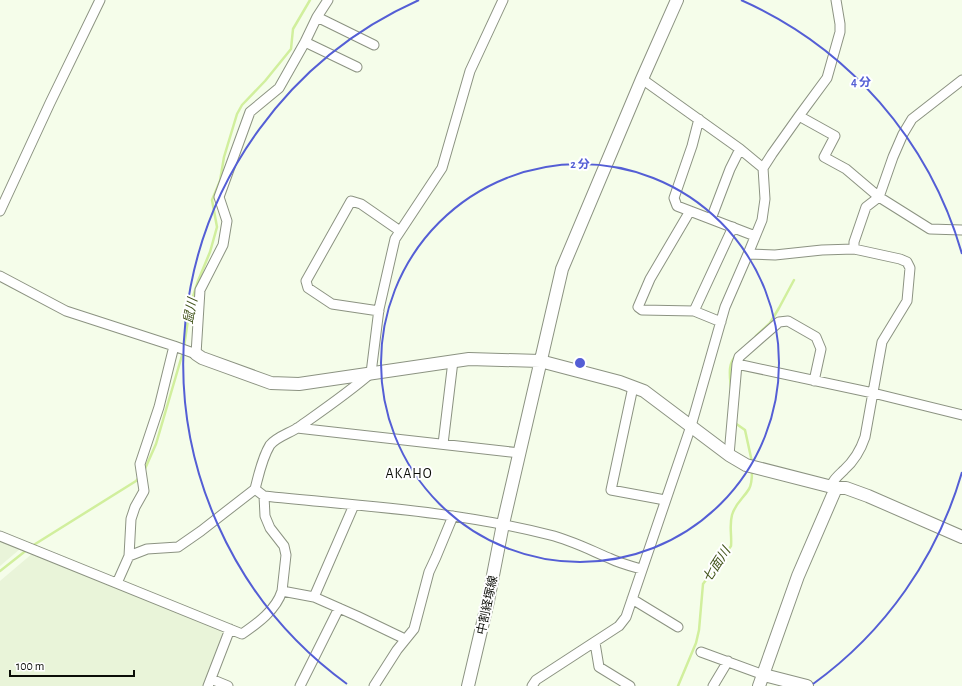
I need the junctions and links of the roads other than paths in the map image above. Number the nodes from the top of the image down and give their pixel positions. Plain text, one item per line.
1 (100, 0) edge
2 (328, 0) edge
3 (503, 0) edge
4 (678, 0) edge
5 (836, 0) edge
6 (317, 17) junction
7 (306, 42) junction
8 (374, 46) dead end
9 (357, 67) dead end
10 (642, 79) junction
11 (962, 80) edge
12 (799, 116) junction
13 (699, 120) junction
14 (740, 149) junction
15 (763, 168) junction
16 (879, 197) junction
17 (0, 210) edge
18 (690, 211) junction
19 (711, 219) junction
20 (733, 227) junction
21 (962, 230) edge
22 (400, 231) junction
23 (755, 236) junction
24 (854, 249) junction
25 (748, 254) junction
26 (0, 276) edge
27 (379, 311) junction
28 (694, 311) junction
29 (721, 322) junction
30 (176, 347) junction
31 (192, 353) junction
32 (453, 361) junction
33 (540, 361) junction
34 (737, 364) junction
35 (371, 373) junction
36 (814, 381) junction
37 (633, 387) junction
38 (873, 394) junction
39 (962, 415) edge
40 (691, 426) junction
41 (297, 428) junction
42 (443, 444) junction
43 (520, 453) junction
44 (729, 455) junction
45 (836, 488) junction
46 (255, 489) junction
47 (264, 496) junction
48 (665, 500) junction
49 (354, 505) junction
50 (454, 516) junction
51 (503, 524) junction
52 (0, 536) edge
53 (962, 537) edge
54 (129, 556) junction
55 (641, 569) junction
56 (117, 583) junction
57 (282, 591) junction
58 (314, 597) junction
59 (632, 599) junction
60 (338, 608) junction
61 (678, 627) dead end
62 (230, 630) junction
63 (405, 640) junction
64 (595, 643) junction
65 (701, 652) dead end
66 (728, 661) junction
67 (761, 680) edge
68 (209, 682) edge
69 (228, 686) edge
70 (300, 686) edge
71 (374, 686) edge
72 (468, 686) edge
73 (532, 686) edge
74 (630, 686) edge
75 (713, 686) edge
76 (807, 686) edge

1 - 17 street
2 - 6 street
3 - 22 street
4 - 10 street, 中割経塚線
5 - 12 street
6 - 7 street
6 - 8 street
7 - 9 street
7 - 31 street
10 - 13 street
10 - 33 street, 中割経塚線
11 - 16 street
12 - 15 street
12 - 16 street
13 - 14 street
13 - 18 street
14 - 15 street
14 - 19 street
15 - 23 street
16 - 21 street
16 - 24 street
18 - 19 street
18 - 28 street
19 - 20 street
20 - 23 street
20 - 28 street
22 - 27 street
22 - 27 street
23 - 25 street
24 - 25 street
24 - 38 street
25 - 29 street
26 - 30 street
27 - 35 street
28 - 29 street
29 - 40 street
30 - 31 street
30 - 54 street
31 - 35 street
32 - 33 street
32 - 35 street
32 - 42 street
33 - 37 street
33 - 43 street, 中割経塚線
34 - 36 street
34 - 36 street
34 - 44 street
35 - 41 street
36 - 38 street
37 - 40 street
37 - 48 street
38 - 39 street
38 - 45 street
40 - 44 street
40 - 48 street
41 - 42 street
41 - 46 street
42 - 43 street
43 - 51 street, 中割経塚線
44 - 45 street
45 - 53 street
45 - 67 street
46 - 47 street
46 - 54 street
47 - 49 street
47 - 57 street
48 - 55 street
49 - 50 street
49 - 58 street
50 - 51 street
50 - 63 street
51 - 55 street
51 - 72 street, 中割経塚線
52 - 56 street
54 - 56 street
55 - 59 street
56 - 62 street
57 - 58 street
57 - 62 street
58 - 60 street
59 - 61 street
59 - 64 street
60 - 63 street
60 - 70 street
62 - 68 street
63 - 71 street
64 - 73 street
64 - 74 street
65 - 66 street
66 - 67 street
66 - 75 street
67 - 76 street
68 - 69 street

